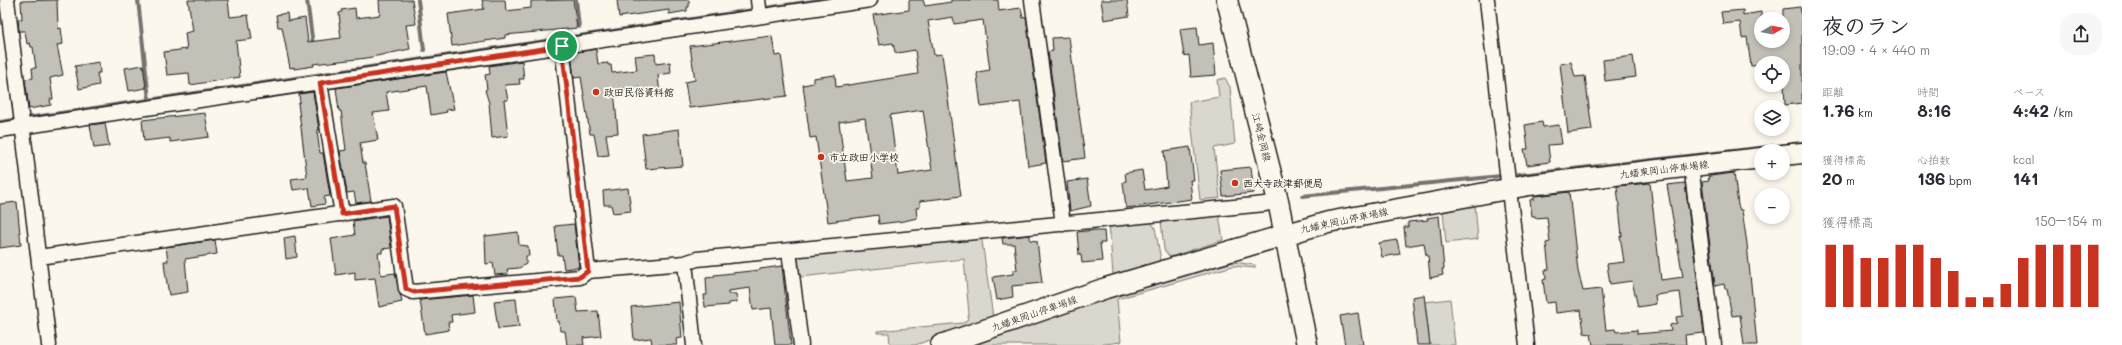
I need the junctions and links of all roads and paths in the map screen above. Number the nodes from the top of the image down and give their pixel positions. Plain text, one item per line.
1 (6, 0) edge
2 (870, 0) edge
3 (1032, 0) edge
4 (1228, 0) edge
5 (1487, 0) edge
6 (759, 8) edge
7 (562, 46) junction
8 (320, 83) junction
9 (22, 122) junction
10 (0, 130) edge
11 (1802, 153) edge
12 (1790, 154) edge
13 (1754, 159) edge
14 (1691, 166) junction
15 (1509, 189) junction
16 (1278, 201) junction
17 (341, 211) junction
18 (1062, 220) junction
19 (1285, 233) junction
20 (790, 251) junction
21 (39, 254) junction
22 (685, 263) junction
23 (588, 271) junction
24 (49, 345) edge
25 (694, 345) edge
26 (801, 345) edge
27 (941, 345) edge
28 (1307, 345) edge
29 (1527, 345) edge
30 (1714, 345) edge

1 - 9 street
2 - 6 street
3 - 18 street
4 - 16 main road, 江崎金岡線
5 - 15 street
6 - 7 street
7 - 8 street
7 - 23 street
8 - 9 street
8 - 17 street
9 - 10 street
9 - 21 street
11 - 12 main road
13 - 14 main road, 九蟠東岡山停車場線
14 - 15 main road, 九蟠東岡山停車場線
14 - 30 street
15 - 19 main road, 九蟠東岡山停車場線
15 - 29 street
16 - 18 street
16 - 19 main road, 江崎金岡線
17 - 21 street
17 - 23 street
18 - 20 street
19 - 27 main road, 九蟠東岡山停車場線
19 - 28 main road, 江崎金岡線
20 - 22 street
20 - 26 street
21 - 24 street
22 - 23 street
22 - 25 street

